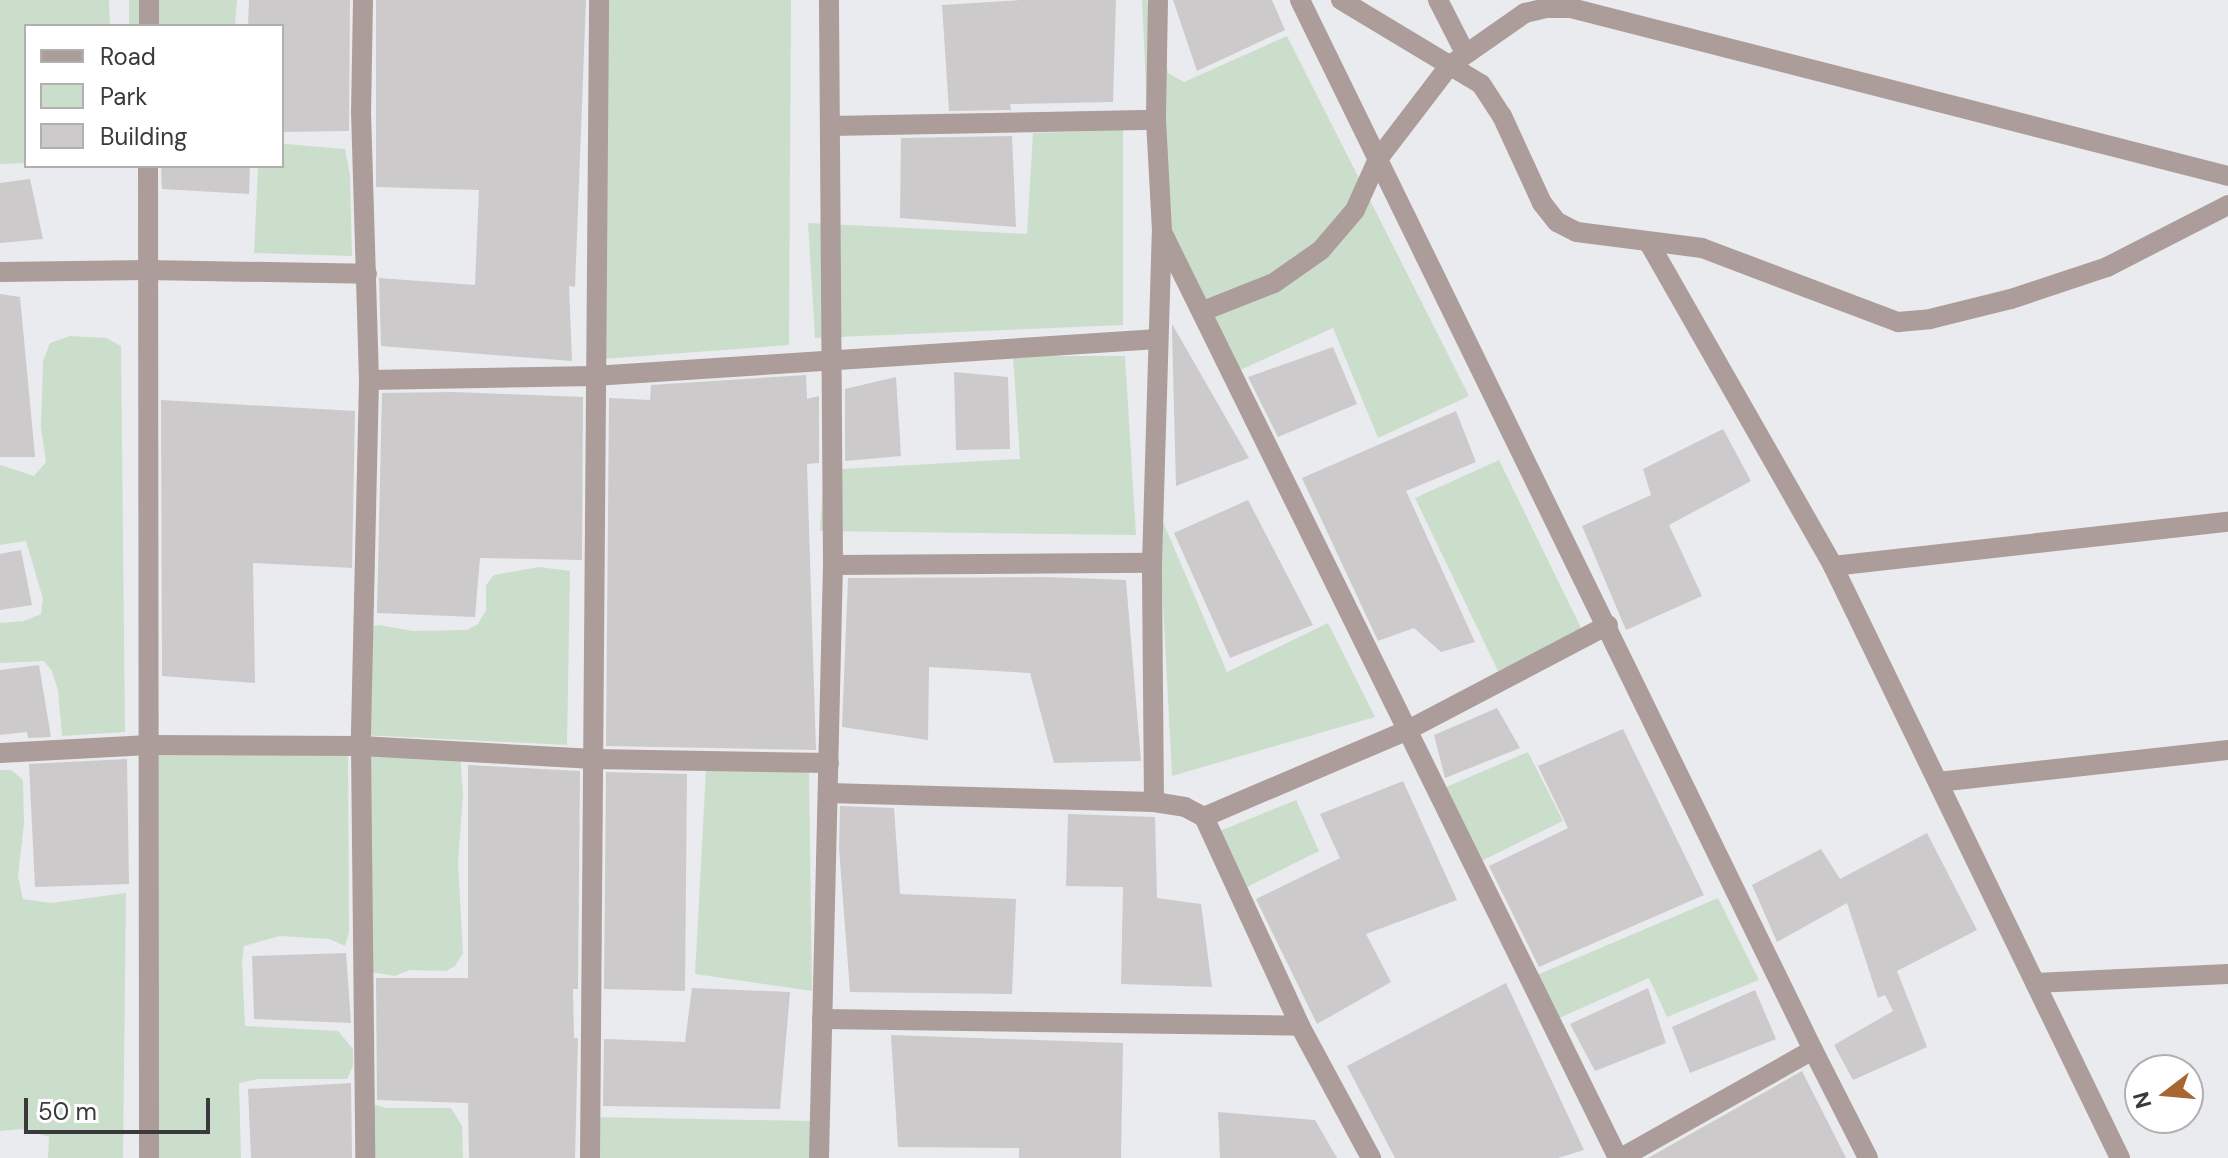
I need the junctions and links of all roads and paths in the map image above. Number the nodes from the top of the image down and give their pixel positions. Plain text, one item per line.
1 (149, 0) edge
2 (363, 0) edge
3 (599, 0) edge
4 (829, 0) edge
5 (1158, 0) edge
6 (1300, 0) edge
7 (1341, 0) edge
8 (1438, 0) edge
9 (149, 24) edge
10 (1457, 60) junction
11 (1156, 120) junction
12 (830, 126) junction
13 (1378, 159) junction
14 (148, 168) edge
15 (2228, 176) edge
16 (2228, 205) edge
17 (1162, 232) junction
18 (1649, 243) junction
19 (147, 270) junction
20 (0, 272) edge
21 (367, 274) junction
22 (1203, 311) junction
23 (1158, 339) junction
24 (831, 360) junction
25 (594, 376) junction
26 (369, 380) junction
27 (2228, 522) edge
28 (1152, 563) junction
29 (833, 565) junction
30 (1833, 566) junction
31 (1608, 625) junction
32 (1406, 731) junction
33 (149, 745) junction
34 (361, 746) junction
35 (2228, 750) edge
36 (0, 753) edge
37 (594, 759) junction
38 (829, 763) junction
39 (1938, 782) junction
40 (828, 793) junction
41 (1154, 802) junction
42 (1204, 817) junction
43 (2228, 974) edge
44 (2035, 983) junction
45 (822, 1019) junction
46 (1300, 1026) junction
47 (1813, 1050) junction
48 (149, 1158) edge
49 (365, 1158) edge
50 (590, 1158) edge
51 (819, 1158) edge
52 (1371, 1158) edge
53 (1620, 1158) edge
54 (1868, 1158) edge
55 (2120, 1158) edge

1 - 9 street
2 - 21 street
3 - 25 street
4 - 12 street
5 - 11 street
6 - 13 street
7 - 10 street
8 - 10 street
10 - 13 street
10 - 15 street
10 - 18 street
11 - 12 street
11 - 17 street
12 - 24 street
13 - 22 street
13 - 31 street
14 - 19 street
16 - 18 street
17 - 22 street
17 - 23 street
18 - 30 street
19 - 20 street
19 - 21 street
19 - 33 street
21 - 26 street
22 - 32 street
23 - 24 street
23 - 28 street
24 - 25 street
24 - 29 street
25 - 26 street
25 - 37 street
26 - 34 street
27 - 30 street
28 - 29 street
28 - 41 street
29 - 38 street
30 - 39 street
31 - 32 street
31 - 47 street
32 - 42 street
32 - 53 street
33 - 34 street
33 - 36 street
33 - 48 street
34 - 37 street
34 - 49 street
35 - 39 street
37 - 38 street
37 - 50 street
38 - 40 street
39 - 44 street
40 - 41 street
40 - 45 street
41 - 42 street
42 - 46 street
43 - 44 street
44 - 55 street
45 - 46 street
45 - 51 street
46 - 52 street
47 - 53 street
47 - 54 street

